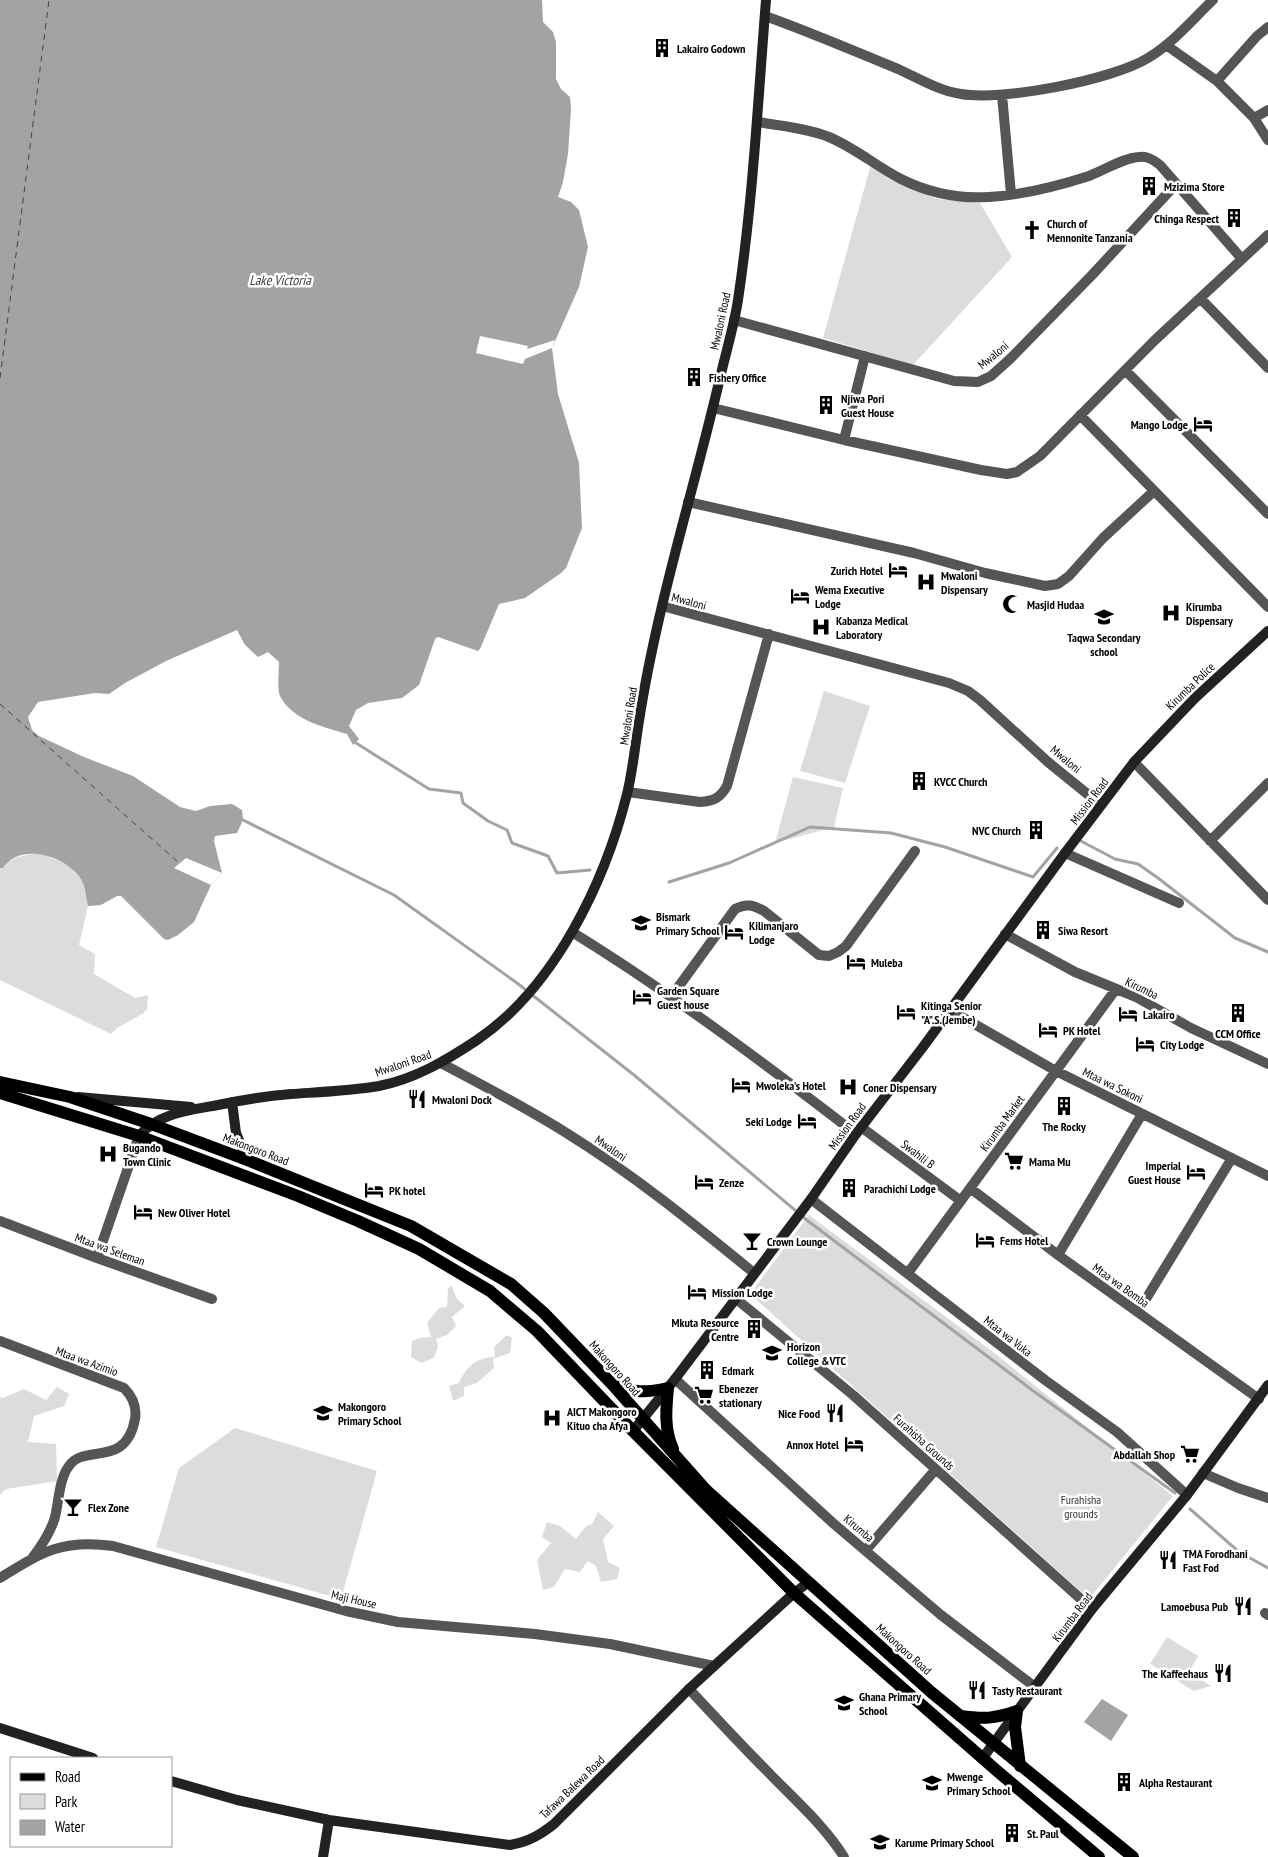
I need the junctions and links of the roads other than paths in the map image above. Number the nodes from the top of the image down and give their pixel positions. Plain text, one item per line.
1 (766, 0) edge
2 (1213, 0) edge
3 (764, 16) junction
4 (1268, 27) edge
5 (1166, 45) junction
6 (1217, 81) junction
7 (1002, 95) junction
8 (1268, 110) edge
9 (1254, 118) junction
10 (758, 122) junction
11 (1268, 140) edge
12 (1176, 184) junction
13 (1011, 194) junction
14 (1268, 235) edge
15 (1242, 259) junction
16 (1200, 298) junction
17 (734, 320) junction
18 (865, 356) junction
19 (1268, 368) edge
20 (1125, 370) junction
21 (713, 408) junction
22 (1080, 415) junction
23 (844, 440) junction
24 (1154, 491) junction
25 (688, 502) junction
26 (1268, 514) edge
27 (662, 606) junction
28 (1268, 607) edge
29 (1268, 632) edge
30 (769, 634) junction
31 (1134, 762) junction
32 (1268, 783) edge
33 (628, 792) junction
34 (1101, 805) junction
35 (1210, 841) junction
36 (915, 852) dead end
37 (1065, 853) junction
38 (1268, 900) edge
39 (1179, 903) dead end
40 (572, 932) junction
41 (1005, 934) junction
42 (1116, 989) junction
43 (670, 997) junction
44 (950, 1010) junction
45 (441, 1063) junction
46 (1268, 1064) edge
47 (1056, 1071) junction
48 (0, 1082) edge
49 (0, 1093) edge
50 (70, 1097) junction
51 (232, 1102) junction
52 (200, 1108) junction
53 (1142, 1114) junction
54 (152, 1124) junction
55 (858, 1130) junction
56 (139, 1136) junction
57 (1232, 1158) junction
58 (247, 1160) junction
59 (1268, 1176) edge
60 (970, 1188) junction
61 (961, 1201) junction
62 (808, 1203) junction
63 (0, 1221) edge
64 (1058, 1255) junction
65 (97, 1258) junction
66 (754, 1273) junction
67 (908, 1273) junction
68 (735, 1298) junction
69 (212, 1299) dead end
70 (1138, 1312) junction
71 (0, 1342) edge
72 (611, 1383) junction
73 (671, 1384) junction
74 (1268, 1384) edge
75 (1259, 1399) junction
76 (642, 1420) junction
77 (633, 1431) junction
78 (676, 1456) junction
79 (936, 1469) junction
80 (1204, 1473) junction
81 (1187, 1495) junction
82 (1268, 1498) edge
83 (866, 1550) junction
84 (32, 1558) junction
85 (0, 1578) edge
86 (809, 1582) junction
87 (794, 1593) junction
88 (1092, 1610) junction
89 (714, 1666) junction
90 (1035, 1687) junction
91 (689, 1689) junction
92 (1017, 1711) junction
93 (960, 1716) junction
94 (0, 1728) edge
95 (993, 1744) junction
96 (90, 1757) edge
97 (982, 1759) junction
98 (1020, 1766) junction
99 (172, 1781) edge
100 (329, 1820) junction
101 (323, 1857) edge
102 (844, 1857) edge
103 (1099, 1857) edge
104 (1133, 1857) edge

1 - 3 street, Mwaloni Road
2 - 5 street
3 - 7 street
3 - 10 street, Mwaloni Road
4 - 6 street
5 - 6 street
5 - 7 street
6 - 9 street
7 - 13 street
8 - 9 street
9 - 11 street
10 - 13 street
10 - 17 street, Mwaloni Road
12 - 13 street
12 - 15 street
12 - 18 street, Mwaloni
14 - 15 street
15 - 16 street
16 - 19 street
16 - 20 street
17 - 18 street, Mwaloni
17 - 21 street, Mwaloni Road
18 - 23 street
20 - 22 street
20 - 26 street
21 - 23 street
21 - 25 street, Mwaloni Road
22 - 23 street
22 - 24 street
24 - 25 street
24 - 28 street
25 - 27 street, Mwaloni Road
27 - 30 street, Mwaloni
27 - 33 street, Mwaloni Road
29 - 31 street, Kirumba Police
30 - 33 street
30 - 34 street, Mwaloni
31 - 34 street, Mission Road
31 - 35 street
32 - 35 street
33 - 40 street, Mwaloni Road
34 - 37 street, Mission Road
35 - 38 street
36 - 43 street
37 - 39 street
37 - 41 street, Mission Road
40 - 43 street
40 - 45 street, Mwaloni Road
41 - 42 street, Kirumba
41 - 44 street, Mission Road
42 - 46 street, Kirumba
42 - 47 street, Kirumba Market
43 - 55 street
44 - 47 street, Mtaa wa Sokoni
44 - 55 street, Mission Road
45 - 51 street, Mwaloni Road
45 - 66 street, Mwaloni
47 - 53 street, Mtaa wa Sokoni
47 - 60 street, Kirumba Market
48 - 50 main road, Makongoro Road
49 - 56 main road
50 - 52 street
50 - 54 main road, Makongoro Road
51 - 52 street, Mwaloni Road
51 - 58 street
52 - 54 street, Mwaloni Road
53 - 57 street, Mtaa wa Sokoni
53 - 64 street
54 - 56 street, Mwaloni Road
54 - 58 main road, Makongoro Road
55 - 61 street, Swahili B
55 - 62 street, Mission Road
56 - 65 street
56 - 77 main road
57 - 59 street, Mtaa wa Sokoni
57 - 70 street
58 - 72 main road, Makongoro Road
60 - 61 street, Kirumba Market
60 - 64 street, Mtaa wa Bomba
61 - 67 street, Kirumba Market
62 - 66 street, Mission Road
62 - 67 street, Mtaa wa Vuka
63 - 65 street, Mtaa wa Seleman
64 - 70 street, Mtaa wa Bomba
65 - 69 street, Mtaa wa Seleman
66 - 68 street, Mission Road
67 - 81 street, Mtaa wa Vuka
68 - 73 street, Mission Road
68 - 79 street, Furahisha Grounds
70 - 75 street, Mtaa wa Bomba
71 - 84 street, Mtaa wa Azimio
72 - 73 main road
72 - 76 main road, Makongoro Road
73 - 76 street, Mission Road
73 - 78 main road
73 - 83 street, Kirumba
74 - 75 street, Kirumba Road
75 - 80 street, Kirumba Road
76 - 77 street, Mission Road
76 - 78 main road, Makongoro Road
77 - 87 main road
78 - 86 main road, Makongoro Road
79 - 83 street
79 - 88 street, Furahisha Grounds
80 - 81 street, Kirumba Road
80 - 82 street
81 - 88 street, Kirumba Road
83 - 90 street, Kirumba
84 - 85 street, Maji House
84 - 89 street, Maji House
86 - 87 street, Tafawa Balewa Road
86 - 93 main road, Makongoro Road
87 - 89 street, Tafawa Balewa Road
87 - 97 main road
88 - 90 street, Kirumba Road
89 - 91 street, Tafawa Balewa Road
90 - 92 street, Kirumba Road
91 - 100 street, Tafawa Balewa Road
91 - 102 street
92 - 93 main road
92 - 95 street, Kirumba Road
92 - 98 main road
93 - 95 main road, Makongoro Road
94 - 96 street
95 - 97 street, Kirumba Road
95 - 98 main road, Makongoro Road
97 - 103 main road
98 - 104 main road, Makongoro Road
99 - 100 street, Tafawa Balewa Road
100 - 101 street

